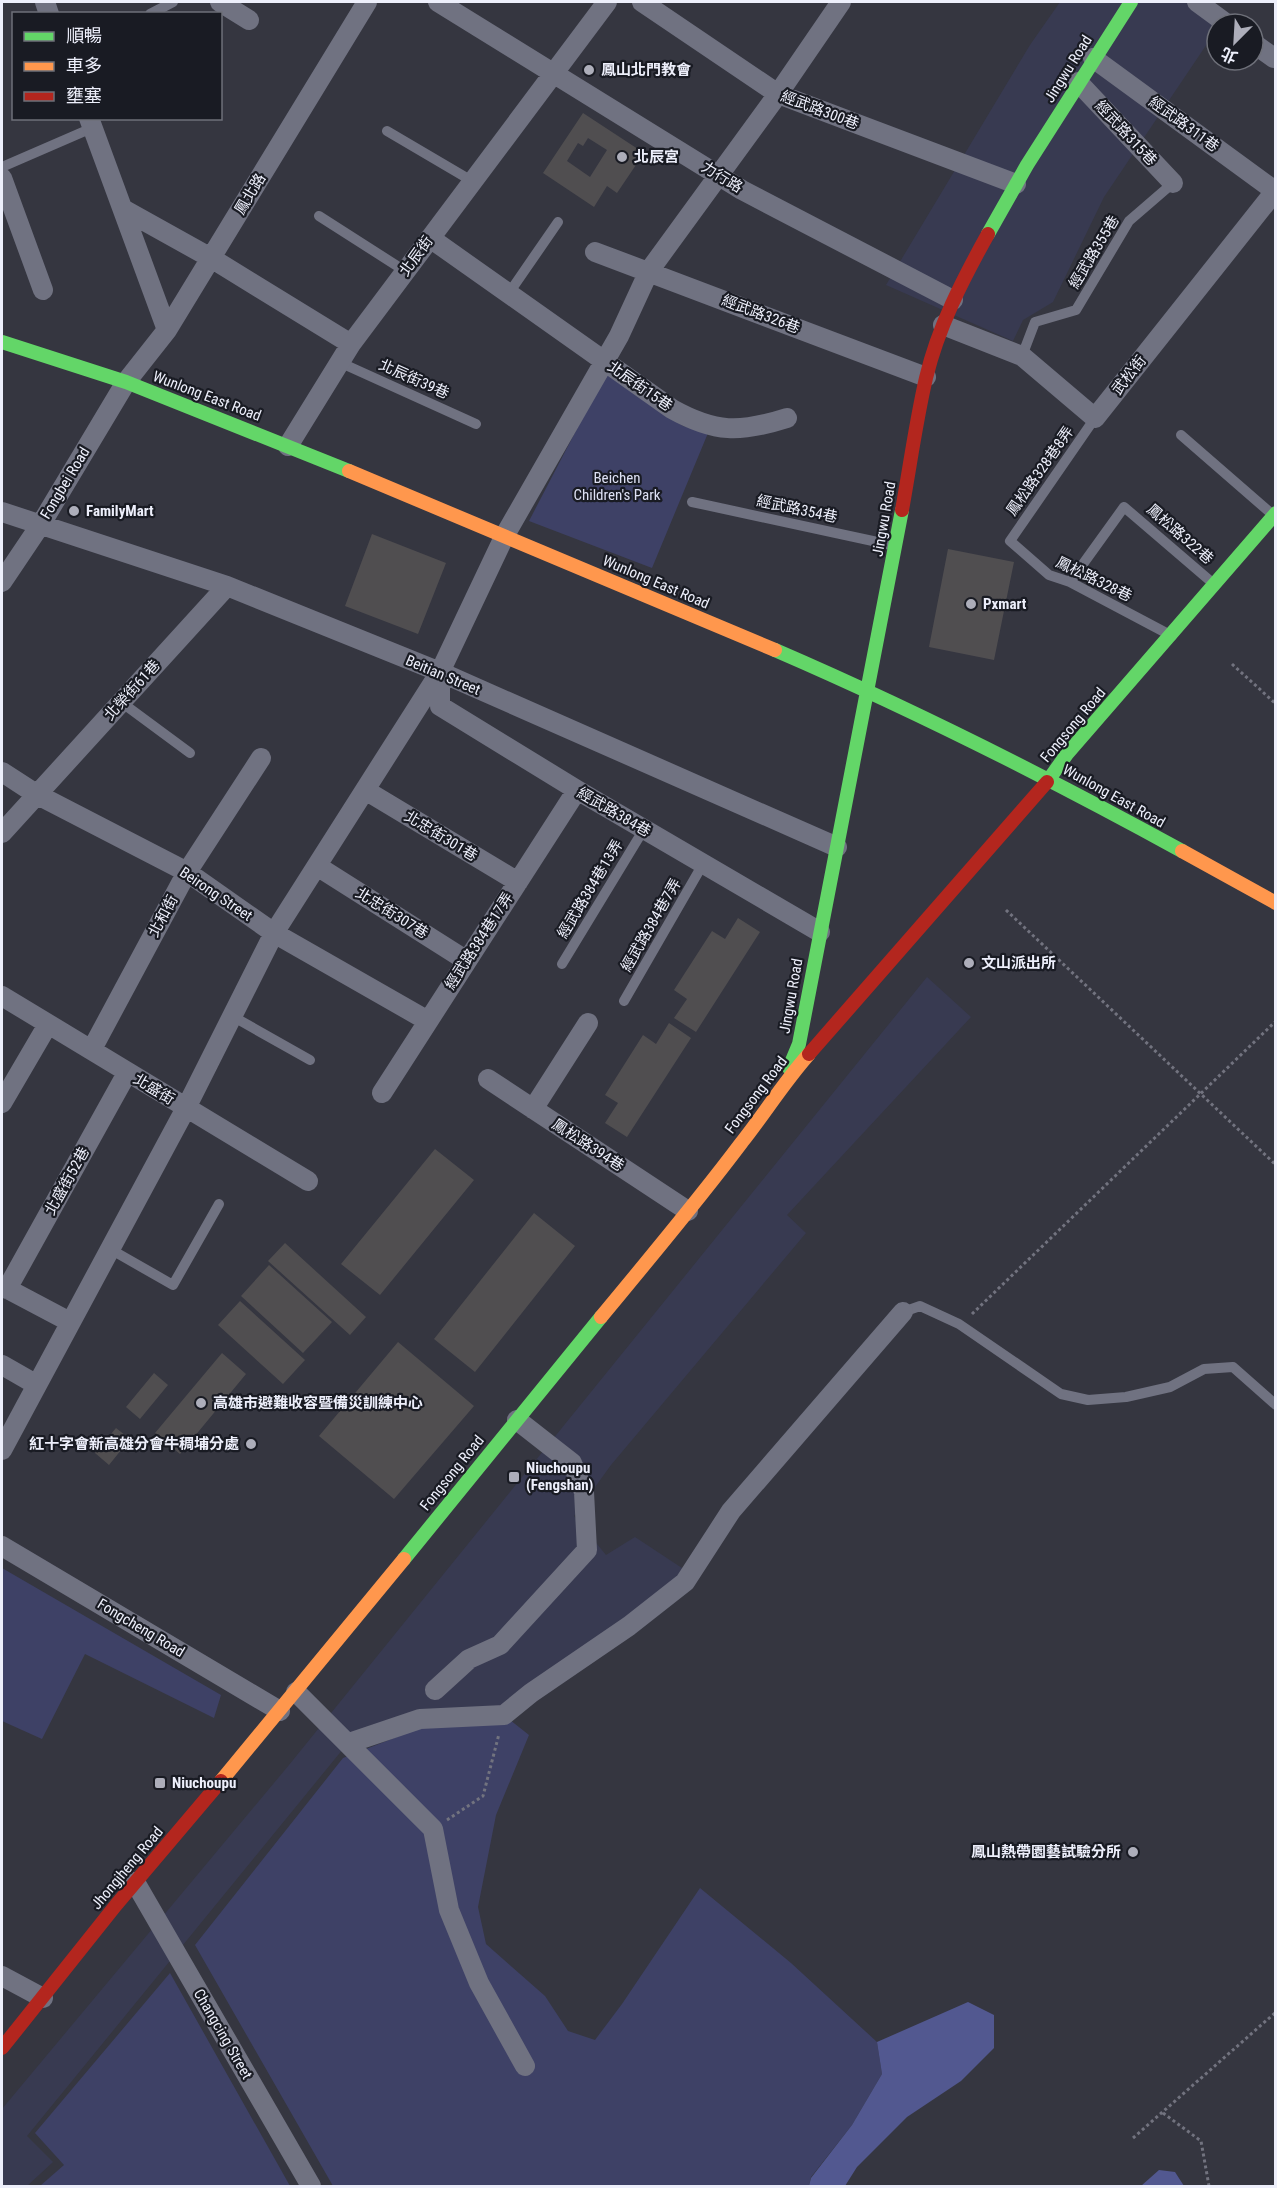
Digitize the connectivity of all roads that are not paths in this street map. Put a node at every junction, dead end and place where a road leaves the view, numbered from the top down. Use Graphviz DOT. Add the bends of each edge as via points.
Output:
graph roads {
  1 [pos="173,2"];
  2 [pos="220,2"];
  3 [pos="367,2"];
  4 [pos="438,2"];
  5 [pos="605,2"];
  6 [pos="642,2"];
  7 [pos="841,2"];
  8 [pos="1131,2"];
  9 [pos="1197,2"];
  10 [pos="154,12"];
  11 [pos="1211,12"];
  12 [pos="249,20"];
  13 [pos="1265,52"];
  14 [pos="1094,58"];
  15 [pos="1274,58"];
  16 [pos="552,72"];
  17 [pos="1078,82"];
  18 [pos="778,94"];
  19 [pos="90,123"];
  20 [pos="387,131"];
  21 [pos="2,167"];
  22 [pos="719,175"];
  23 [pos="2,178"];
  24 [pos="472,181"];
  25 [pos="1173,183"];
  26 [pos="1016,184"];
  27 [pos="1275,190"];
  28 [pos="123,209"];
  29 [pos="319,216"];
  30 [pos="558,222"];
  31 [pos="430,238"];
  32 [pos="594,252"];
  33 [pos="211,258"];
  34 [pos="405,271"];
  35 [pos="649,271"];
  36 [pos="44,290"];
  37 [pos="509,293"];
  38 [pos="953,300"];
  39 [pos="943,325"];
  40 [pos="167,330"];
  41 [pos="2,342"];
  42 [pos="351,344"];
  43 [pos="1022,356"];
  44 [pos="604,361"];
  45 [pos="339,362"];
  46 [pos="926,377"];
  47 [pos="126,382"];
  48 [pos="787,418"];
  49 [pos="1095,418"];
  50 [pos="476,423"];
  51 [pos="1181,435"];
  52 [pos="288,446"];
  53 [pos="692,502"];
  54 [pos="2,512"];
  55 [pos="1274,514"];
  56 [pos="41,524"];
  57 [pos="505,535"];
  58 [pos="1010,541"];
  59 [pos="896,546"];
  60 [pos="2,582"];
  61 [pos="1070,582"];
  62 [pos="1215,585"];
  63 [pos="227,586"];
  64 [pos="1172,636"];
  65 [pos="440,672"];
  66 [pos="866,689"];
  67 [pos="121,702"];
  68 [pos="190,753"];
  69 [pos="261,758"];
  70 [pos="2,772"];
  71 [pos="1050,779"];
  72 [pos="365,790"];
  73 [pos="577,790"];
  74 [pos="36,794"];
  75 [pos="644,829"];
  76 [pos="2,833"];
  77 [pos="837,847"];
  78 [pos="703,864"];
  79 [pos="317,866"];
  80 [pos="187,872"];
  81 [pos="518,882"];
  82 [pos="1275,903"];
  83 [pos="820,932"];
  84 [pos="274,933"];
  85 [pos="467,961"];
  86 [pos="562,964"];
  87 [pos="2,996"];
  88 [pos="624,1001"];
  89 [pos="232,1016"];
  90 [pos="428,1021"];
  91 [pos="588,1023"];
  92 [pos="47,1026"];
  93 [pos="92,1049"];
  94 [pos="310,1060"];
  95 [pos="127,1073"];
  96 [pos="488,1079"];
  97 [pos="781,1086"];
  98 [pos="382,1093"];
  99 [pos="2,1103"];
  100 [pos="186,1108"];
  101 [pos="533,1109"];
  102 [pos="308,1181"];
  103 [pos="219,1204"];
  104 [pos="688,1211"];
  105 [pos="110,1249"];
  106 [pos="4,1287"];
  107 [pos="903,1312"];
  108 [pos="70,1322"];
  109 [pos="2,1365"];
  110 [pos="37,1385"];
  111 [pos="1275,1405"];
  112 [pos="517,1420"];
  113 [pos="2,1450"];
  114 [pos="2,1546"];
  115 [pos="435,1690"];
  116 [pos="296,1692"];
  117 [pos="280,1711"];
  118 [pos="349,1743"];
  119 [pos="135,1882"];
  120 [pos="2,1976"];
  121 [pos="43,1998"];
  122 [pos="2,2048"];
  123 [pos="525,2066"];
  124 [pos="311,2187"];
  1 -- 10 [label="lane"];
  2 -- 12 [label="street"];
  3 -- 33 [label="street, 鳳北路"];
  4 -- 16 [label="street, 力行路"];
  5 -- 16 [label="street, 北辰街"];
  6 -- 18 [label="street, 經武路300巷"];
  7 -- 18 [label="street"];
  8 -- 14 [label="main road, Jingwu Road"];
  9 -- 11 [label="street"];
  13 -- 15 [label="street"];
  14 -- 17 [label="main road, Jingwu Road"];
  14 -- 27 [label="street, 經武路311巷"];
  16 -- 22 [label="street, 力行路"];
  16 -- 24 [label="street, 北辰街"];
  17 -- 25 [label="street, 經武路315巷"];
  17 -- 26 [label="main road, Jingwu Road"];
  18 -- 22 [label="street"];
  18 -- 26 [label="street, 經武路300巷"];
  19 -- 21 [label="lane"];
  19 -- 28 [label="street"];
  20 -- 24 [label="lane"];
  22 -- 35 [label="street"];
  22 -- 38 [label="street, 力行路"];
  23 -- 36 [label="street"];
  24 -- 31 [label="street, 北辰街"];
  25 -- 43 [label="lane, 經武路355巷" via="1130,221 1076,310 1035,322"];
  26 -- 38 [label="main road, Jingwu Road"];
  27 -- 49 [label="street, 武松街"];
  28 -- 33 [label="street"];
  28 -- 40 [label="street"];
  29 -- 34 [label="lane"];
  30 -- 37 [label="lane"];
  31 -- 34 [label="street, 北辰街"];
  31 -- 37 [label="street, 北辰街15巷"];
  32 -- 35 [label="street, 經武路326巷"];
  33 -- 40 [label="street, 鳳北路"];
  33 -- 42 [label="street"];
  34 -- 42 [label="street, 北辰街"];
  35 -- 44 [label="street"];
  35 -- 46 [label="street, 經武路326巷"];
  37 -- 44 [label="street, 北辰街15巷"];
  38 -- 39 [label="main road, Jingwu Road"];
  39 -- 43 [label="street"];
  39 -- 46 [label="main road, Jingwu Road"];
  40 -- 47 [label="street, 鳳北路"];
  41 -- 47 [label="main road, Wunlong East Road"];
  42 -- 45 [label="street, 北辰街"];
  43 -- 49 [label="street"];
  44 -- 48 [label="street, 北辰街15巷" via="692,420 722,428 753,429"];
  44 -- 57 [label="street"];
  45 -- 50 [label="lane, 北辰街39巷"];
  45 -- 52 [label="street, 北辰街"];
  46 -- 59 [label="main road, Jingwu Road"];
  47 -- 52 [label="main road, Wunlong East Road"];
  47 -- 56 [label="street, Fongbei Road"];
  49 -- 58 [label="lane, 鳳松路328巷8弄"];
  51 -- 55 [label="lane"];
  52 -- 57 [label="main road, Wunlong East Road"];
  53 -- 59 [label="lane, 經武路354巷"];
  54 -- 56 [label="street, Beitian Street"];
  55 -- 62 [label="main road, Fongsong Road"];
  56 -- 60 [label="street, Fongbei Road"];
  56 -- 63 [label="street, Beitian Street"];
  57 -- 65 [label="street"];
  57 -- 66 [label="main road, Wunlong East Road"];
  58 -- 61 [label="lane, 鳳松路328巷" via="1049,575"];
  59 -- 66 [label="main road, Jingwu Road"];
  61 -- 62 [label="lane, 鳳松路322巷" via="1124,507"];
  61 -- 64 [label="lane, 鳳松路328巷"];
  62 -- 64 [label="main road, Fongsong Road"];
  63 -- 65 [label="street, Beitian Street"];
  63 -- 67 [label="street, 北榮街61巷"];
  64 -- 71 [label="main road, Fongsong Road" via="1067,754"];
  65 -- 72 [label="street"];
  65 -- 73 [label="street, 經武路384巷" via="440,706"];
  65 -- 77 [label="street, Beitian Street"];
  66 -- 71 [label="main road, Wunlong East Road"];
  66 -- 77 [label="main road, Jingwu Road"];
  67 -- 68 [label="lane"];
  67 -- 74 [label="street, 北榮街61巷"];
  69 -- 80 [label="street, 北和街"];
  70 -- 74 [label="street, Beirong Street"];
  71 -- 82 [label="main road, Wunlong East Road"];
  71 -- 97 [label="main road, Fongsong Road"];
  72 -- 79 [label="street"];
  72 -- 81 [label="street, 北忠街301巷"];
  73 -- 75 [label="street, 經武路384巷"];
  73 -- 81 [label="street, 經武路384巷17弄"];
  74 -- 76 [label="street, 北榮街61巷"];
  74 -- 80 [label="street, Beirong Street"];
  75 -- 78 [label="street, 經武路384巷"];
  75 -- 86 [label="lane, 經武路384巷13弄"];
  77 -- 83 [label="main road, Jingwu Road"];
  78 -- 83 [label="street, 經武路384巷"];
  78 -- 88 [label="lane, 經武路384巷7弄"];
  79 -- 84 [label="street"];
  79 -- 85 [label="street, 北忠街307巷"];
  80 -- 84 [label="street, Beirong Street"];
  80 -- 93 [label="street, 北和街"];
  81 -- 85 [label="street, 經武路384巷17弄"];
  83 -- 97 [label="main road, Jingwu Road" via="799,1044"];
  84 -- 89 [label="street"];
  84 -- 90 [label="street, Beirong Street"];
  85 -- 90 [label="street, 經武路384巷17弄"];
  87 -- 92 [label="street, 北盛街"];
  89 -- 94 [label="lane"];
  89 -- 100 [label="street"];
  90 -- 98 [label="street, 經武路384巷17弄"];
  91 -- 101 [label="street"];
  92 -- 93 [label="street, 北盛街"];
  92 -- 99 [label="street"];
  93 -- 95 [label="street, 北盛街"];
  95 -- 100 [label="street, 北盛街"];
  95 -- 106 [label="street, 北盛街52巷"];
  96 -- 101 [label="street, 鳳松路394巷"];
  97 -- 104 [label="main road, Fongsong Road"];
  100 -- 102 [label="street, 北盛街"];
  100 -- 105 [label="street"];
  101 -- 104 [label="street, 鳳松路394巷"];
  103 -- 105 [label="lane" via="174,1285"];
  104 -- 112 [label="main road, Fongsong Road"];
  105 -- 108 [label="street"];
  106 -- 108 [label="street"];
  107 -- 111 [label="lane" via="920,1306 959,1324 1061,1394 1088,1400 1126,1397 1170,1387 1204,1369 1233,1367"];
  107 -- 118 [label="street" via="731,1511 685,1582 629,1626 504,1715 420,1719"];
  108 -- 110 [label="street"];
  109 -- 110 [label="street"];
  110 -- 113 [label="street"];
  112 -- 115 [label="street" via="572,1463 584,1492 587,1550 500,1645 469,1659"];
  112 -- 116 [label="main road, Fongsong Road"];
  114 -- 117 [label="street, Fongcheng Road"];
  116 -- 117 [label="main road, Fongsong Road"];
  116 -- 118 [label="street"];
  117 -- 119 [label="main road, Jhongjheng Road"];
  118 -- 123 [label="street" via="433,1829 449,1910 478,1983"];
  119 -- 121 [label="main road, Jhongjheng Road"];
  119 -- 124 [label="street, Changcing Street"];
  120 -- 121 [label="street"];
  121 -- 122 [label="main road, Jhongjheng Road"];
}
